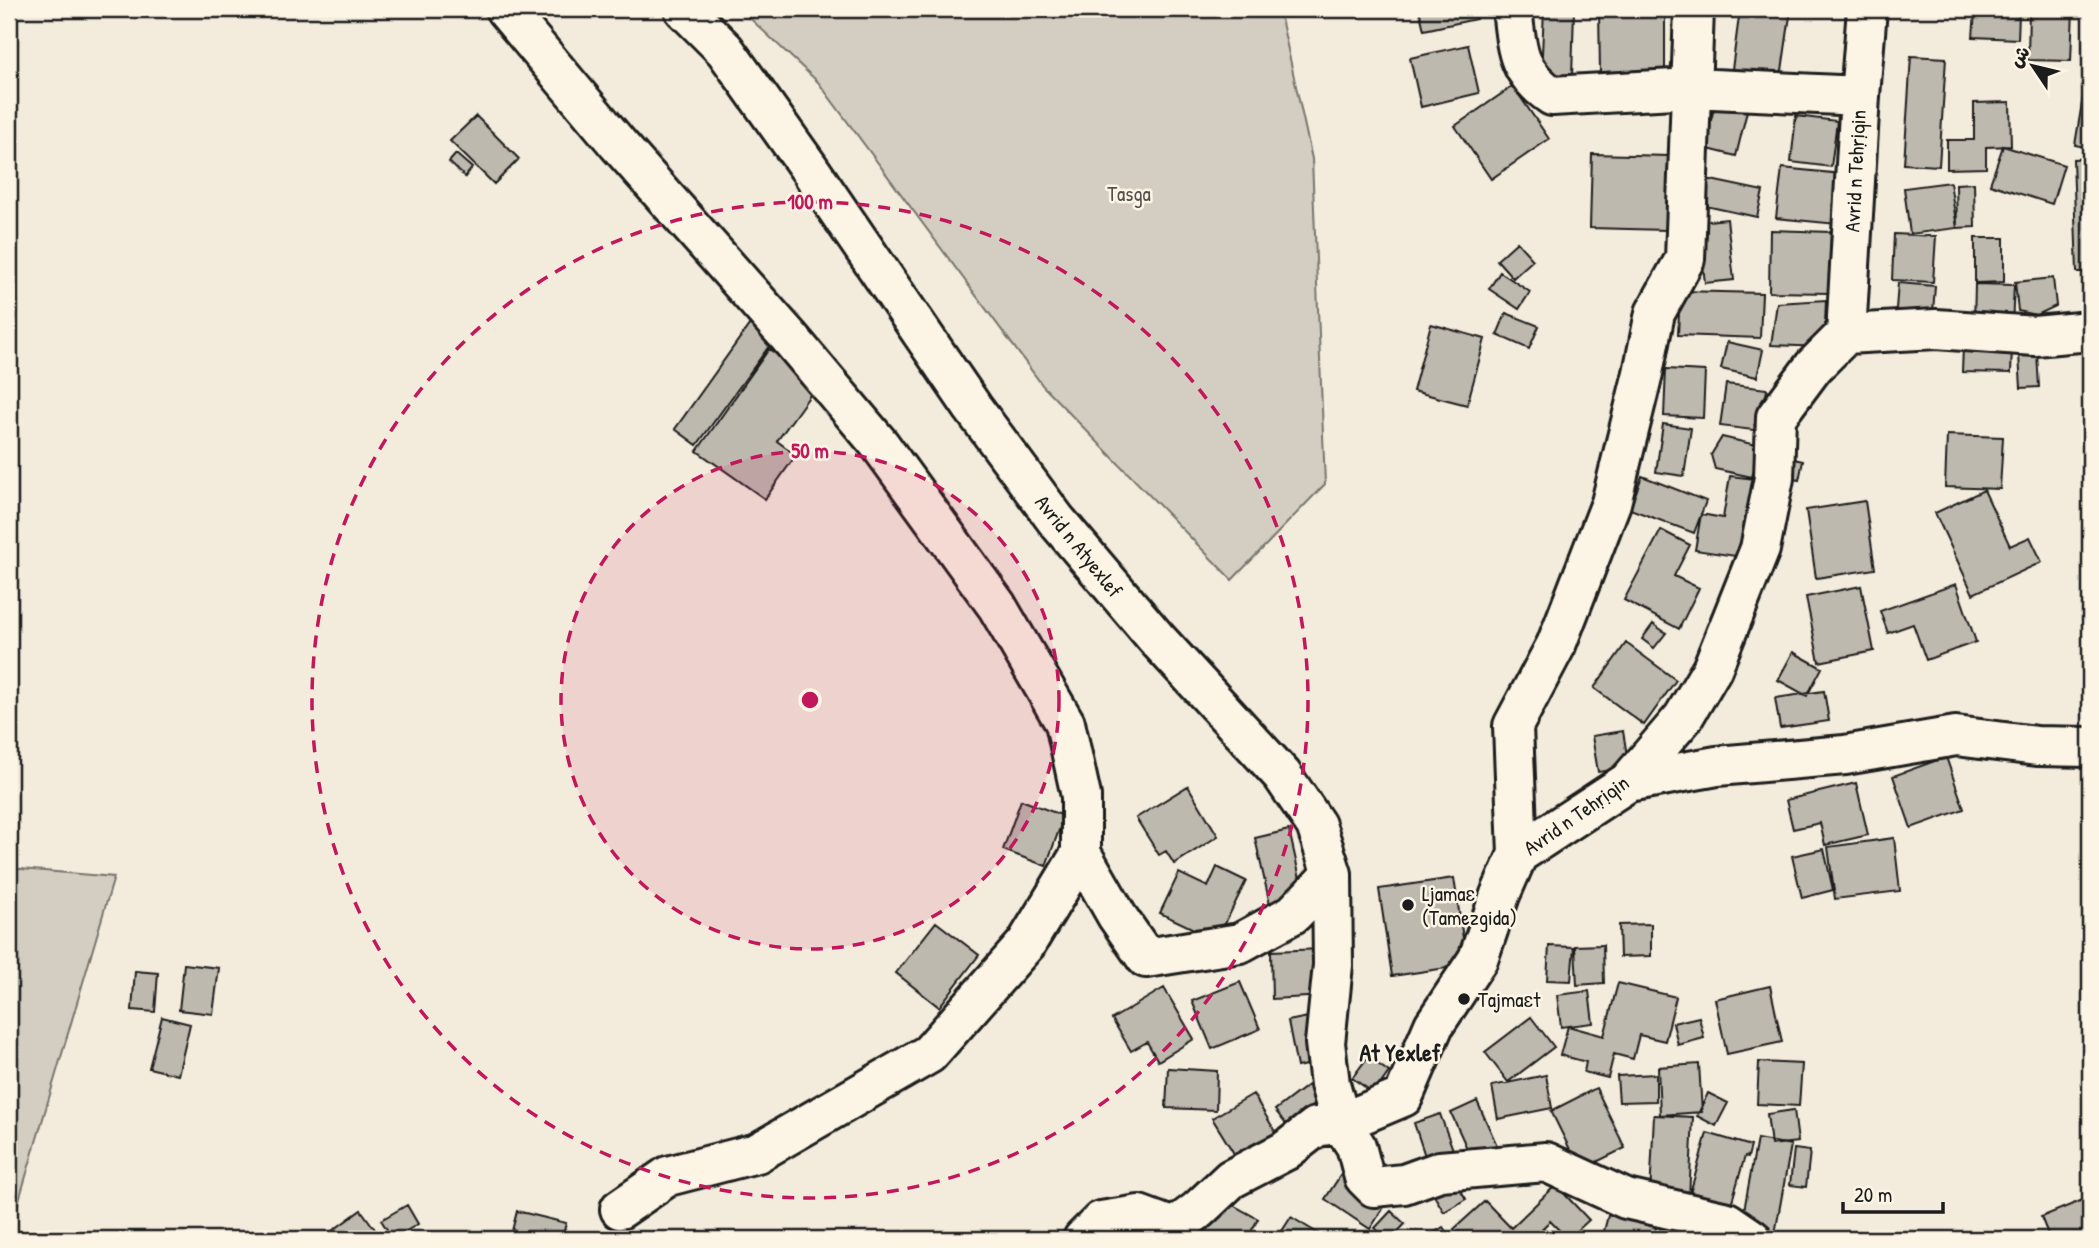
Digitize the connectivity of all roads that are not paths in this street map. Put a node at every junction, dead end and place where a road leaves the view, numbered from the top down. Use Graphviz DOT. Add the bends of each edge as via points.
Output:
graph roads {
  1 [pos="505,9"];
  2 [pos="684,9"];
  3 [pos="1512,9"];
  4 [pos="1694,9"];
  5 [pos="1867,9"];
  6 [pos="1691,88"];
  7 [pos="1860,96"];
  8 [pos="2090,331"];
  9 [pos="1846,334"];
  10 [pos="2090,747"];
  11 [pos="1628,782"];
  12 [pos="1081,853"];
  13 [pos="1518,854"];
  14 [pos="1332,874"];
  15 [pos="1341,1123"];
  16 [pos="620,1209"];
  17 [pos="1083,1239"];
  18 [pos="1752,1239"];
  1 -- 12 [label="street" via="880,444 997,606 1065,723 1081,796"];
  2 -- 14 [label="street, Avrid n Atyexlef" via="725,50 1056,520 1282,775 1316,825"];
  3 -- 6 [label="street" via="1521,64 1535,84 1552,96"];
  4 -- 6 [label="street"];
  5 -- 7 [label="street, Avrid n Teḥṛiqin"];
  6 -- 7 [label="street"];
  6 -- 13 [label="street" via="1685,259 1655,313 1611,503 1556,645 1513,726"];
  7 -- 9 [label="street, Avrid n Teḥṛiqin"];
  8 -- 9 [label="street" via="2035,336 1936,329"];
  9 -- 11 [label="street, Avrid n Teḥṛiqin" via="1814,366 1776,417 1774,478 1760,549 1737,608 1712,669 1683,718"];
  10 -- 11 [label="street" via="1955,736"];
  11 -- 13 [label="street, Avrid n Teḥṛiqin"];
  12 -- 14 [label="street" via="1146,958 1240,943 1293,914"];
  12 -- 16 [label="street" via="1026,944 929,1054 757,1153 668,1176"];
  13 -- 15 [label="street, Avrid n Teḥṛiqin" via="1478,959 1434,1025 1403,1097"];
  14 -- 15 [label="street, Avrid n Atyexlef" via="1333,965 1325,1043"];
  15 -- 17 [label="street, Avrid n Teḥṛiqin" via="1316,1127 1285,1151 1231,1179 1174,1228 1139,1215 1101,1221"];
  15 -- 18 [label="street, Avrid n Atyexlef" via="1356,1146 1364,1177 1374,1187 1404,1185 1440,1171 1545,1162 1626,1199 1727,1223"];
}
